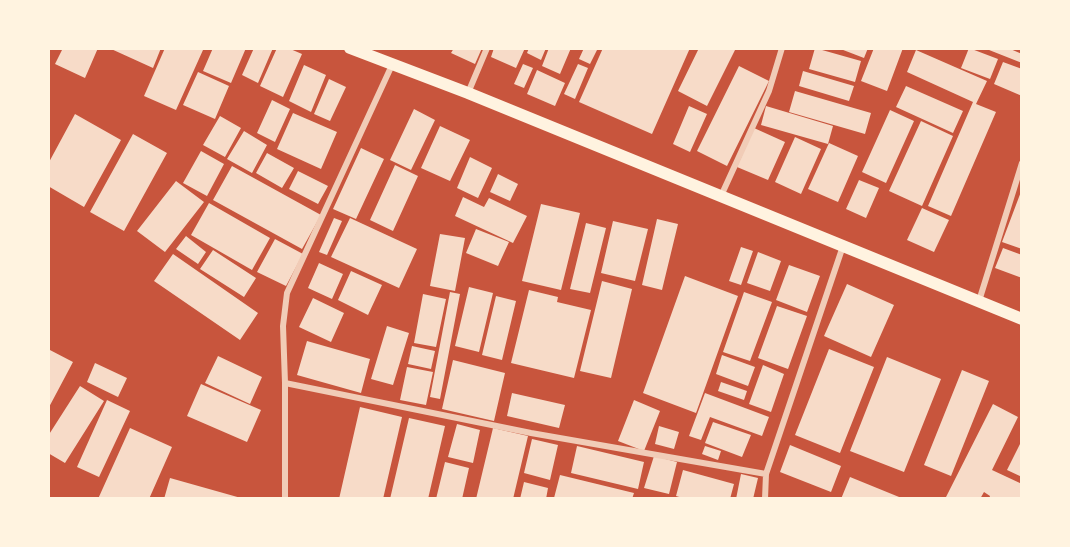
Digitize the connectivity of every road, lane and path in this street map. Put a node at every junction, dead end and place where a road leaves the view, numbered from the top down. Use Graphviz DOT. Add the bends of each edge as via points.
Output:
graph roads {
  1 [pos="350,48"];
  2 [pos="487,48"];
  3 [pos="782,48"];
  4 [pos="392,65"];
  5 [pos="468,93"];
  6 [pos="1022,164"];
  7 [pos="721,196"];
  8 [pos="843,245"];
  9 [pos="979,301"];
  10 [pos="1022,319"];
  11 [pos="285,383"];
  12 [pos="766,474"];
  13 [pos="285,499"];
  14 [pos="765,499"];
  1 -- 4 [label="main road"];
  2 -- 5 [label="street"];
  3 -- 7 [label="street" via="769,91"];
  4 -- 5 [label="main road"];
  4 -- 11 [label="street" via="288,292"];
  5 -- 7 [label="main road"];
  6 -- 9 [label="street"];
  7 -- 8 [label="main road"];
  8 -- 9 [label="main road"];
  8 -- 12 [label="street"];
  9 -- 10 [label="main road"];
  11 -- 12 [label="street" via="531,433"];
  11 -- 13 [label="street"];
  12 -- 14 [label="street"];
}
